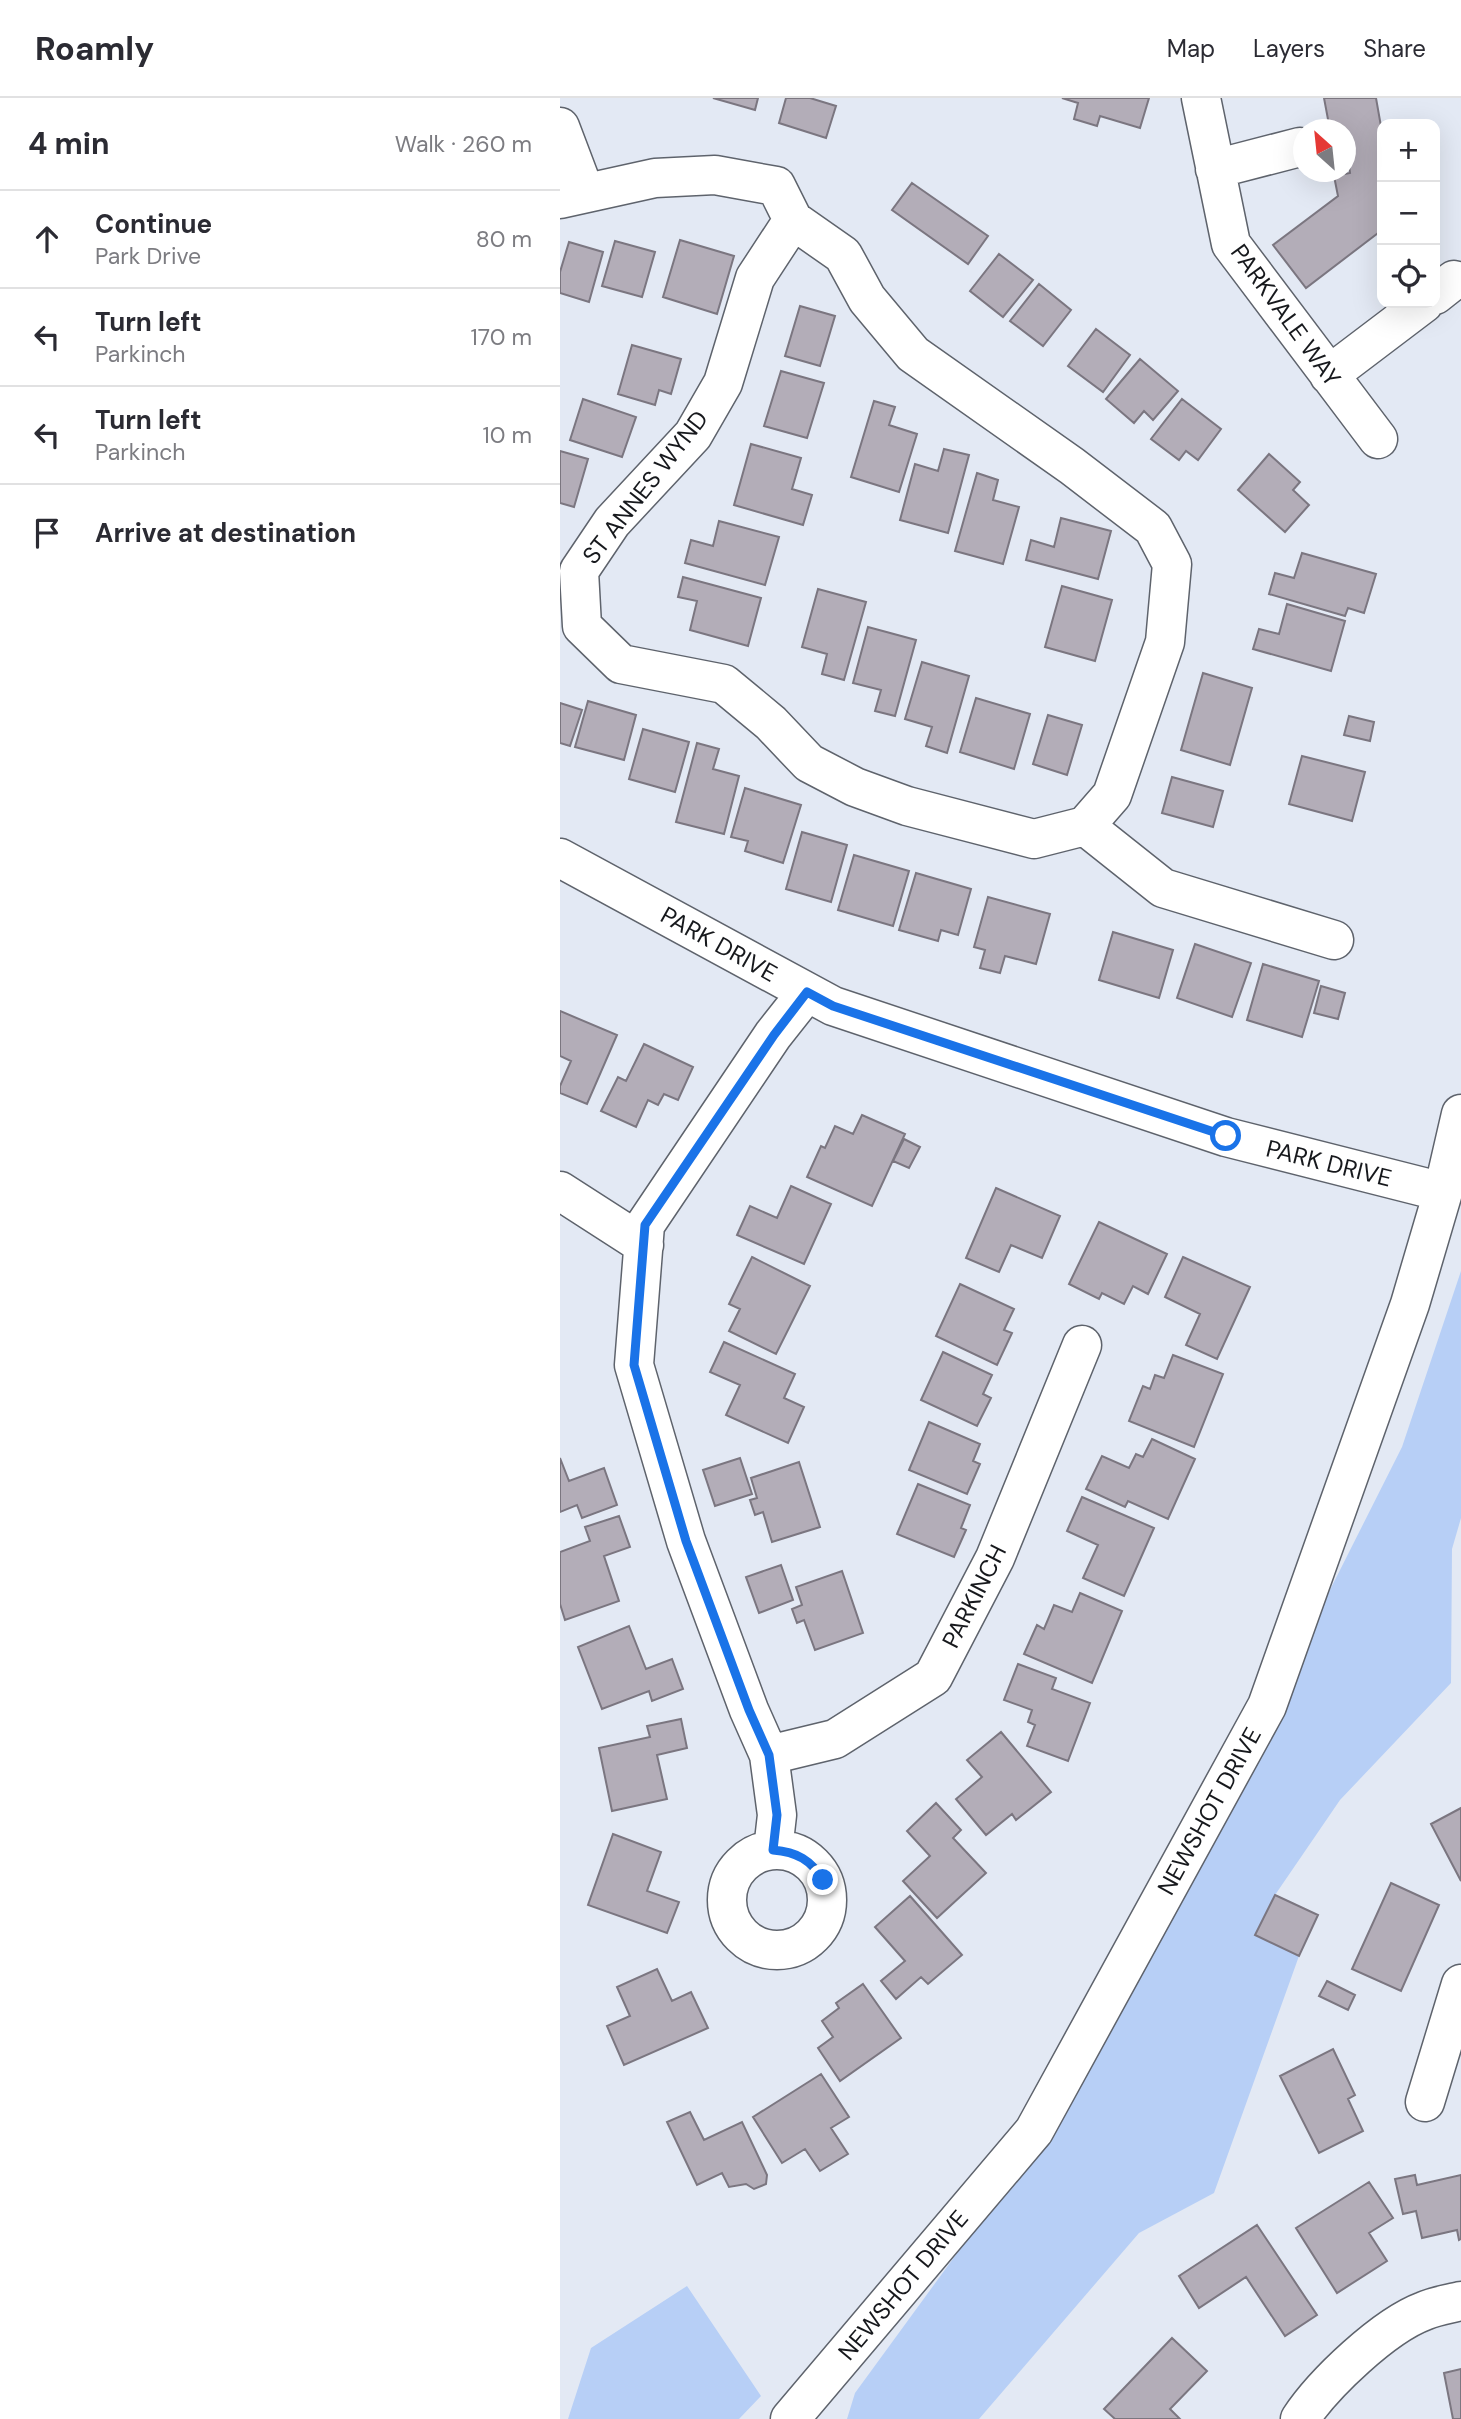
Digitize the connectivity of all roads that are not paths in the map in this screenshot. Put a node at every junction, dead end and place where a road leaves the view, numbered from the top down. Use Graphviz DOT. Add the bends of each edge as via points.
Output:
graph roads {
  1 [pos="1201,98"];
  2 [pos="560,128"];
  3 [pos="1293,149"];
  4 [pos="1215,169"];
  5 [pos="573,196"];
  6 [pos="793,220"];
  7 [pos="1417,308"];
  8 [pos="1329,375"];
  9 [pos="1378,439"];
  10 [pos="1085,826"];
  11 [pos="560,858"];
  12 [pos="1334,940"];
  13 [pos="807,992"];
  14 [pos="1461,1114"];
  15 [pos="560,1191"];
  16 [pos="1443,1192"];
  17 [pos="644,1245"];
  18 [pos="1082,1345"];
  19 [pos="769,1755"];
  20 [pos="773,1850"];
  21 [pos="1461,1984"];
  22 [pos="1425,2102"];
  23 [pos="1461,2301"];
  24 [pos="790,2419"];
  25 [pos="1300,2419"];
  1 -- 4 [label="street, PARKVALE WAY"];
  2 -- 5 [label="street"];
  3 -- 4 [label="street"];
  4 -- 8 [label="street, PARKVALE WAY" via="1231,244"];
  5 -- 6 [label="street" via="655,178 715,175 776,186"];
  6 -- 10 [label="street" via="843,255 867,299 913,354 1153,528 1172,564 1165,642 1112,795"];
  6 -- 10 [label="street, ST ANNES WYND" via="755,278 723,383 693,435 612,522 579,571 582,626 621,664 724,684 809,763 855,787 907,806 1034,839"];
  7 -- 8 [label="street"];
  8 -- 9 [label="street, PARKVALE WAY"];
  10 -- 12 [label="street" via="1163,888"];
  11 -- 13 [label="street, PARK DRIVE"];
  13 -- 16 [label="street, PARK DRIVE" via="833,1006 1226,1136"];
  13 -- 17 [label="street" via="645,1225"];
  14 -- 16 [label="street, NEWSHOT DRIVE"];
  15 -- 17 [label="street"];
  16 -- 24 [label="street, NEWSHOT DRIVE" via="1410,1304 1267,1706 1034,2131"];
  17 -- 19 [label="street" via="634,1365 686,1541"];
  18 -- 19 [label="street, PARKINCH" via="995,1558 933,1677 835,1740"];
  19 -- 20 [label="street" via="777,1815"];
  21 -- 22 [label="street"];
  23 -- 25 [label="street" via="1422,2311 1380,2337 1346,2366"];
}
